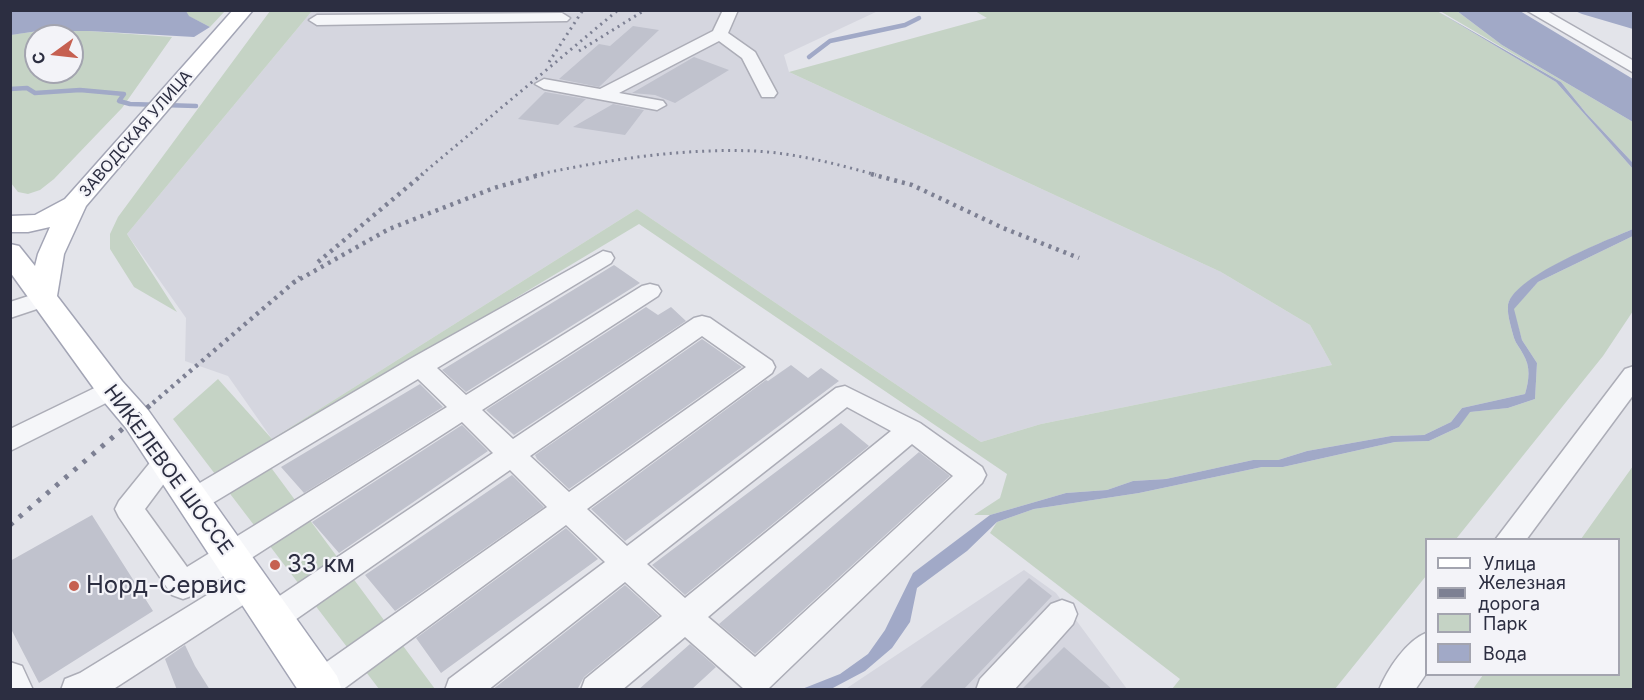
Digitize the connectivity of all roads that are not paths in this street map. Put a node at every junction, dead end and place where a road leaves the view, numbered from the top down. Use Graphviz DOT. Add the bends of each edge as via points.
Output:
graph roads {
  1 [pos="244,10"];
  2 [pos="415,10"];
  3 [pos="731,10"];
  4 [pos="1533,10"];
  5 [pos="562,18"];
  6 [pos="400,19"];
  7 [pos="317,20"];
  8 [pos="720,34"];
  9 [pos="1634,68"];
  10 [pos="544,84"];
  11 [pos="768,93"];
  12 [pos="602,95"];
  13 [pos="657,105"];
  14 [pos="74,204"];
  15 [pos="10,224"];
  16 [pos="12,257"];
  17 [pos="603,258"];
  18 [pos="650,291"];
  19 [pos="43,298"];
  20 [pos="10,310"];
  21 [pos="419,365"];
  22 [pos="1634,375"];
  23 [pos="111,389"];
  24 [pos="465,409"];
  25 [pos="911,430"];
  26 [pos="10,441"];
  27 [pos="513,454"];
  28 [pos="167,462"];
  29 [pos="191,502"];
  30 [pos="569,508"];
  31 [pos="1511,538"];
  32 [pos="231,556"];
  33 [pos="626,563"];
  34 [pos="249,585"];
  35 [pos="1062,614"];
  36 [pos="683,618"];
  37 [pos="272,619"];
  38 [pos="1425,649"];
  39 [pos="10,677"];
  40 [pos="85,688"];
  41 [pos="321,688"];
  42 [pos="17,690"];
  43 [pos="461,690"];
  44 [pos="597,690"];
  45 [pos="992,690"];
  46 [pos="1395,690"];
  1 -- 14 [label="main road, ЗАВОДСКАЯ УЛИЦА"];
  2 -- 6 [label="lane"];
  3 -- 8 [label="lane"];
  4 -- 9 [label="lane"];
  5 -- 6 [label="lane"];
  6 -- 7 [label="lane"];
  8 -- 11 [label="lane" via="749,55"];
  8 -- 12 [label="lane"];
  10 -- 12 [label="lane"];
  12 -- 13 [label="lane"];
  14 -- 15 [label="main road, ЗАВОДСКАЯ УЛИЦА" via="58,217 42,223"];
  14 -- 19 [label="main road" via="51,254"];
  16 -- 19 [label="main road, НИКЕЛЕВОЕ ШОССЕ"];
  17 -- 21 [label="lane"];
  18 -- 24 [label="lane"];
  19 -- 20 [label="lane"];
  19 -- 23 [label="main road, НИКЕЛЕВОЕ ШОССЕ"];
  21 -- 24 [label="lane"];
  21 -- 29 [label="lane"];
  22 -- 31 [label="lane"];
  23 -- 26 [label="lane"];
  23 -- 28 [label="main road, НИКЕЛЕВОЕ ШОССЕ"];
  24 -- 27 [label="lane"];
  24 -- 32 [label="lane"];
  25 -- 33 [label="lane" via="845,395"];
  25 -- 36 [label="lane"];
  25 -- 36 [label="lane" via="972,475 756,678"];
  27 -- 30 [label="lane"];
  27 -- 30 [label="lane" via="702,324 763,367"];
  27 -- 37 [label="lane"];
  28 -- 29 [label="main road, НИКЕЛЕВОЕ ШОССЕ"];
  28 -- 32 [label="lane" via="129,508 183,586"];
  29 -- 32 [label="main road, НИКЕЛЕВОЕ ШОССЕ"];
  30 -- 33 [label="lane"];
  30 -- 41 [label="lane"];
  32 -- 34 [label="main road, НИКЕЛЕВОЕ ШОССЕ"];
  33 -- 36 [label="lane"];
  33 -- 43 [label="lane"];
  34 -- 37 [label="main road, НИКЕЛЕВОЕ ШОССЕ"];
  34 -- 40 [label="lane"];
  35 -- 45 [label="lane"];
  36 -- 44 [label="lane"];
  37 -- 41 [label="main road, НИКЕЛЕВОЕ ШОССЕ"];
  38 -- 46 [label="lane"];
  39 -- 42 [label="lane"];
}
